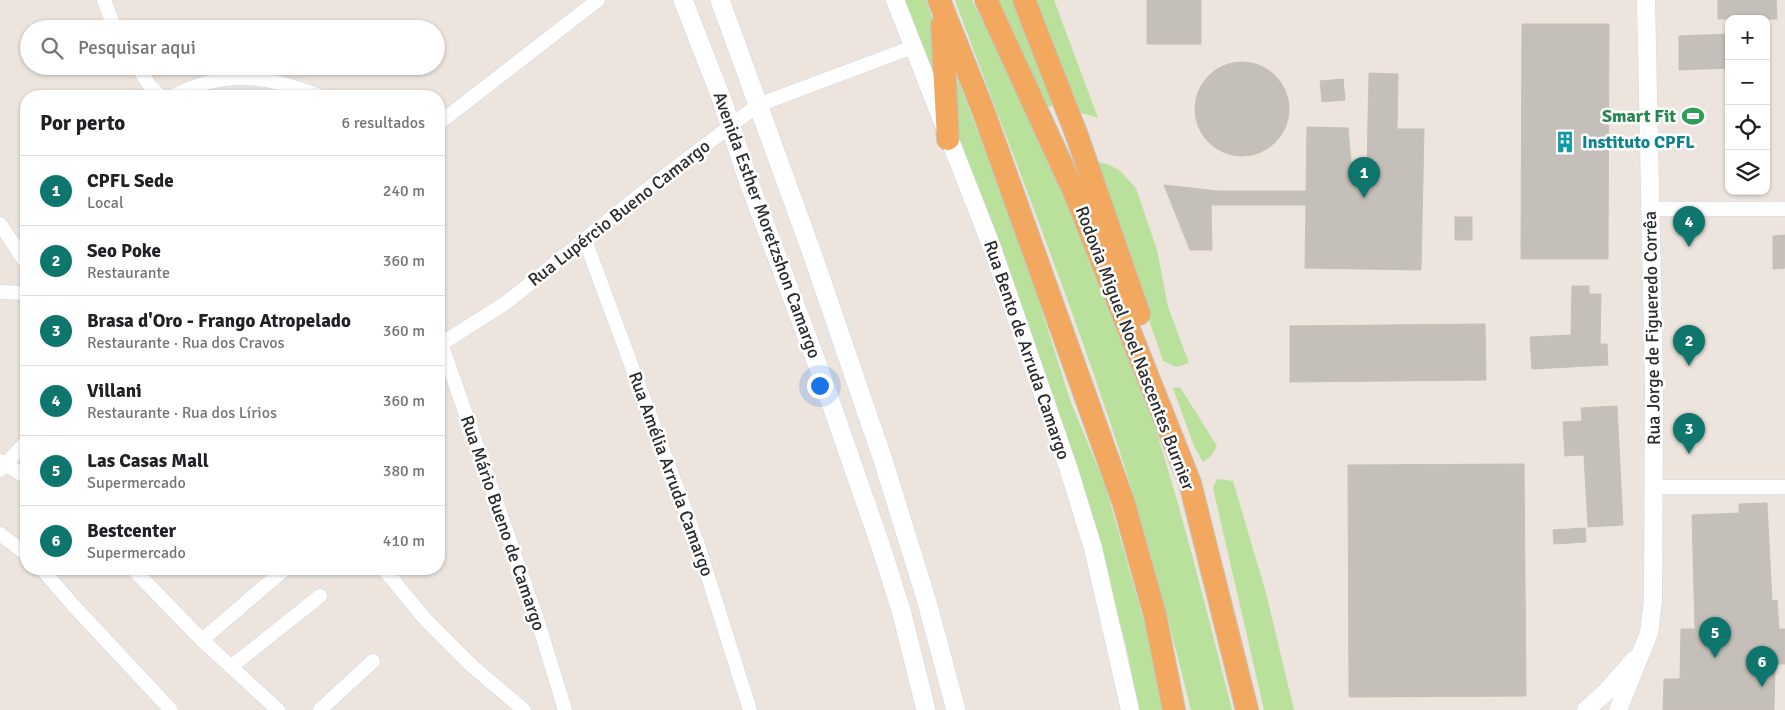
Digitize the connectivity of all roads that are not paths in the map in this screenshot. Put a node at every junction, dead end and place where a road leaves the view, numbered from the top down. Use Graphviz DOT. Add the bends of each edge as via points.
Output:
graph roads {
  1 [pos="104,0"];
  2 [pos="598,0"];
  3 [pos="683,0"];
  4 [pos="720,0"];
  5 [pos="896,0"];
  6 [pos="986,0"];
  7 [pos="1024,0"];
  8 [pos="1646,0"];
  9 [pos="940,2"];
  10 [pos="112,20"];
  11 [pos="913,47"];
  12 [pos="143,75"];
  13 [pos="154,90"];
  14 [pos="188,90"];
  15 [pos="303,90"];
  16 [pos="758,105"];
  17 [pos="445,118"];
  18 [pos="730,127"];
  19 [pos="948,139"];
  20 [pos="1650,208"];
  21 [pos="1785,209"];
  22 [pos="0,224"];
  23 [pos="585,240"];
  24 [pos="20,254"];
  25 [pos="0,292"];
  26 [pos="20,293"];
  27 [pos="445,338"];
  28 [pos="445,355"];
  29 [pos="1153,386"];
  30 [pos="20,448"];
  31 [pos="2,465"];
  32 [pos="20,474"];
  33 [pos="1653,487"];
  34 [pos="1785,488"];
  35 [pos="0,534"];
  36 [pos="20,549"];
  37 [pos="47,575"];
  38 [pos="139,575"];
  39 [pos="278,575"];
  40 [pos="389,575"];
  41 [pos="320,596"];
  42 [pos="202,640"];
  43 [pos="1640,653"];
  44 [pos="373,661"];
  45 [pos="231,667"];
  46 [pos="1247,708"];
  47 [pos="171,710"];
  48 [pos="278,710"];
  49 [pos="320,710"];
  50 [pos="524,710"];
  51 [pos="565,710"];
  52 [pos="750,710"];
  53 [pos="926,710"];
  54 [pos="956,710"];
  55 [pos="1130,710"];
  56 [pos="1174,710"];
  57 [pos="1586,710"];
  58 [pos="1618,710"];
  1 -- 10 [label="street"];
  2 -- 17 [label="street"];
  3 -- 18 [label="main road, Avenida Esther Moretzshon Camargo"];
  4 -- 16 [label="main road, Avenida Esther Moretzshon Camargo"];
  5 -- 11 [label="street, Rua Bento de Arruda Camargo"];
  6 -- 29 [label="highway, Rodovia Miguel Noel Nascentes Burnier" via="1076,196"];
  7 -- 29 [label="highway" via="1162,371"];
  8 -- 20 [label="street, Rua Jorge de Figueredo Corrêa"];
  9 -- 19 [label="highway"];
  9 -- 56 [label="highway" via="983,110 1124,504 1155,615"];
  11 -- 16 [label="street, Rua Lupércio Bueno Camargo"];
  11 -- 19 [label="street, Rua Bento de Arruda Camargo"];
  12 -- 13 [label="street"];
  14 -- 15 [label="street" via="211,81 246,76"];
  16 -- 18 [label="street, Rua Lupércio Bueno Camargo"];
  16 -- 54 [label="main road, Avenida Esther Moretzshon Camargo" via="883,460"];
  18 -- 23 [label="street, Rua Lupércio Bueno Camargo"];
  18 -- 53 [label="main road, Avenida Esther Moretzshon Camargo" via="881,547 901,610"];
  19 -- 55 [label="street, Rua Bento de Arruda Camargo" via="991,245 1071,476 1093,548"];
  20 -- 21 [label="street"];
  20 -- 33 [label="street, Rua Jorge de Figueredo Corrêa"];
  22 -- 24 [label="street"];
  23 -- 27 [label="street, Rua Lupércio Bueno Camargo" via="507,302"];
  23 -- 52 [label="street, Rua Amélia Arruda Camargo" via="698,544"];
  25 -- 26 [label="street"];
  28 -- 51 [label="street, Rua Mário Bueno de Camargo" via="539,625"];
  29 -- 46 [label="highway, Rodovia Miguel Noel Nascentes Burnier" via="1190,483"];
  30 -- 31 [label="street"];
  31 -- 32 [label="street"];
  33 -- 34 [label="street"];
  33 -- 43 [label="street, Rua Jorge de Figueredo Corrêa" via="1654,601 1649,633"];
  35 -- 36 [label="street"];
  37 -- 47 [label="street"];
  38 -- 42 [label="street"];
  39 -- 42 [label="street"];
  40 -- 50 [label="street" via="424,618 472,666"];
  41 -- 45 [label="street"];
  42 -- 45 [label="street"];
  43 -- 57 [label="street, Rua Jorge de Figueredo Corrêa" via="1608,691"];
  43 -- 58 [label="street, Rua Jorge de Figueredo Corrêa"];
  44 -- 49 [label="street"];
  45 -- 48 [label="street"];
}
